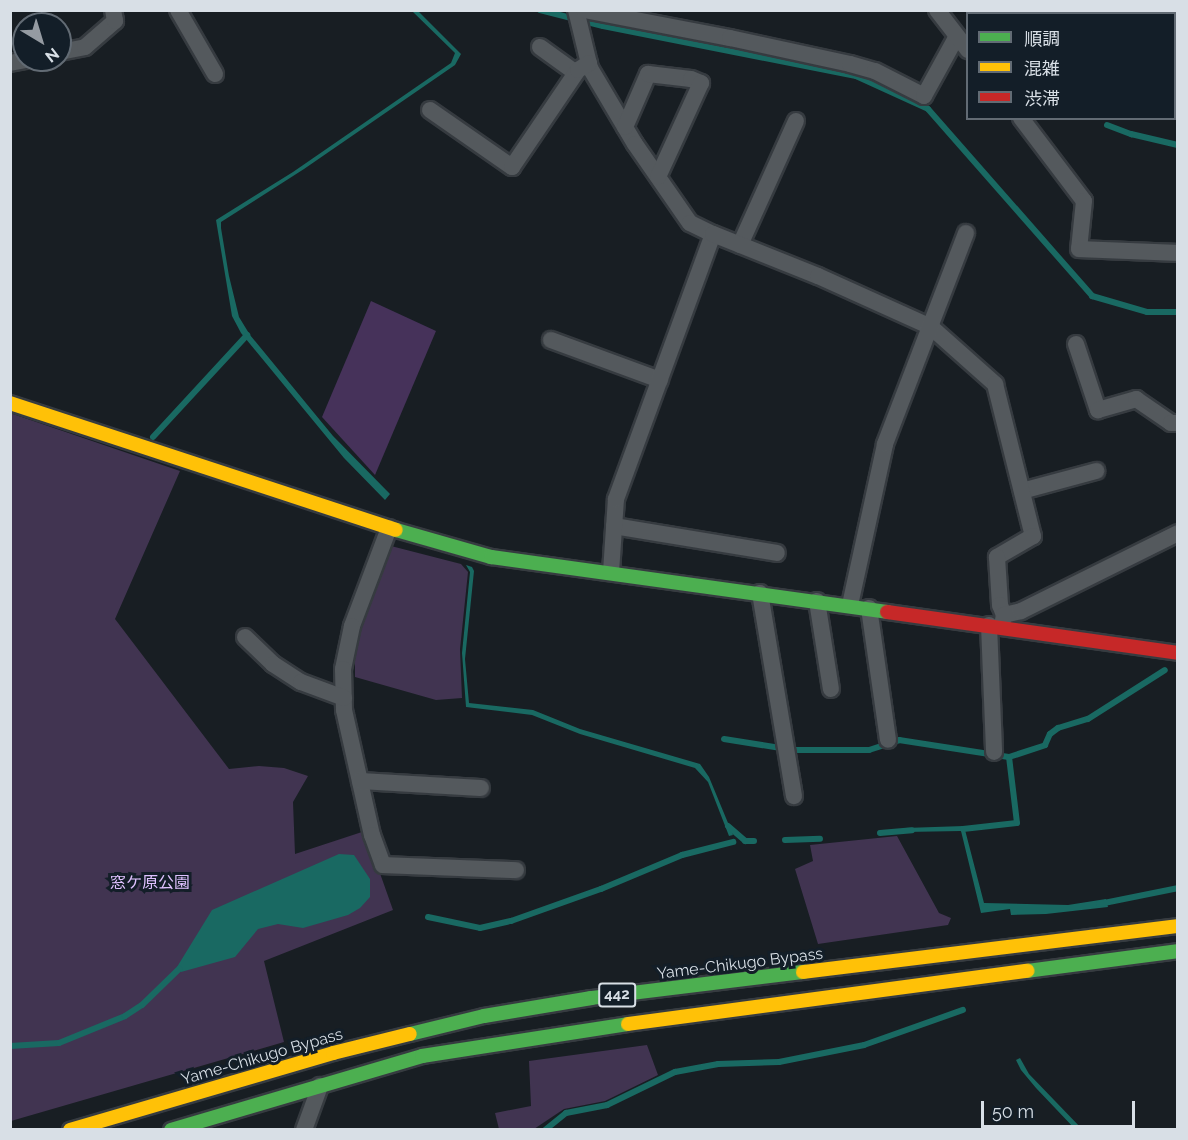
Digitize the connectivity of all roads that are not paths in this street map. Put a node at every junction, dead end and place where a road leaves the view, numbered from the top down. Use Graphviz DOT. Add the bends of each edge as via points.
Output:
graph roads {
  1 [pos="113,10"];
  2 [pos="178,10"];
  3 [pos="576,10"];
  4 [pos="584,10"];
  5 [pos="937,10"];
  6 [pos="957,36"];
  7 [pos="540,47"];
  8 [pos="966,47"];
  9 [pos="72,50"];
  10 [pos="583,68"];
  11 [pos="215,74"];
  12 [pos="430,110"];
  13 [pos="1023,120"];
  14 [pos="796,121"];
  15 [pos="625,127"];
  16 [pos="658,177"];
  17 [pos="966,233"];
  18 [pos="713,234"];
  19 [pos="740,245"];
  20 [pos="1178,254"];
  21 [pos="931,327"];
  22 [pos="551,340"];
  23 [pos="1076,344"];
  24 [pos="660,380"];
  25 [pos="10,403"];
  26 [pos="1178,423"];
  27 [pos="1096,471"];
  28 [pos="1022,491"];
  29 [pos="614,526"];
  30 [pos="389,528"];
  31 [pos="1178,533"];
  32 [pos="777,553"];
  33 [pos="611,572"];
  34 [pos="760,593"];
  35 [pos="817,601"];
  36 [pos="850,605"];
  37 [pos="869,608"];
  38 [pos="998,622"];
  39 [pos="245,637"];
  40 [pos="1178,653"];
  41 [pos="831,689"];
  42 [pos="344,698"];
  43 [pos="888,740"];
  44 [pos="994,752"];
  45 [pos="360,781"];
  46 [pos="481,788"];
  47 [pos="794,796"];
  48 [pos="516,870"];
  49 [pos="1178,926"];
  50 [pos="1178,951"];
  51 [pos="320,1086"];
  52 [pos="199,1092"];
  53 [pos="222,1123"];
  54 [pos="70,1130"];
  55 [pos="171,1130"];
  56 [pos="304,1130"];
  1 -- 9 [label="street" via="115,21 85,47"];
  2 -- 11 [label="street"];
  3 -- 10 [label="street"];
  4 -- 6 [label="street" via="850,64 875,71 924,96"];
  5 -- 6 [label="street"];
  6 -- 8 [label="street"];
  7 -- 10 [label="street"];
  10 -- 12 [label="street" via="512,167"];
  10 -- 15 [label="street"];
  13 -- 20 [label="street" via="1084,201 1079,249"];
  14 -- 19 [label="street"];
  15 -- 16 [label="street"];
  15 -- 16 [label="street" via="648,74 701,83"];
  16 -- 18 [label="street" via="690,223"];
  17 -- 21 [label="street"];
  18 -- 19 [label="street"];
  18 -- 24 [label="street"];
  19 -- 21 [label="street"];
  21 -- 28 [label="street" via="995,384"];
  21 -- 36 [label="street" via="885,444"];
  22 -- 24 [label="street"];
  23 -- 26 [label="street" via="1098,410 1136,399 1171,423"];
  24 -- 29 [label="street" via="616,499"];
  25 -- 30 [label="main road"];
  27 -- 28 [label="street"];
  28 -- 38 [label="street" via="1033,536 997,557"];
  29 -- 32 [label="street"];
  29 -- 33 [label="street"];
  30 -- 33 [label="main road" via="491,557"];
  30 -- 42 [label="street" via="352,626 343,669"];
  31 -- 38 [label="street"];
  33 -- 34 [label="main road"];
  34 -- 35 [label="main road"];
  34 -- 47 [label="street"];
  35 -- 36 [label="main road"];
  35 -- 41 [label="street"];
  36 -- 37 [label="main road"];
  37 -- 38 [label="main road"];
  37 -- 43 [label="street"];
  38 -- 40 [label="main road"];
  38 -- 44 [label="street"];
  39 -- 42 [label="street" via="273,664 301,682"];
  42 -- 45 [label="street"];
  45 -- 46 [label="street"];
  45 -- 48 [label="street" via="383,866"];
  49 -- 52 [label="main road, Yame-Chikugo Bypass / 442" via="591,998 484,1016 333,1053"];
  50 -- 51 [label="main road, 442" via="627,1023 422,1056"];
  51 -- 53 [label="main road, 442"];
  51 -- 56 [label="street"];
  52 -- 53 [label="street"];
  52 -- 54 [label="main road, Yame-Chikugo Bypass / 442"];
  53 -- 55 [label="main road, 442"];
}
